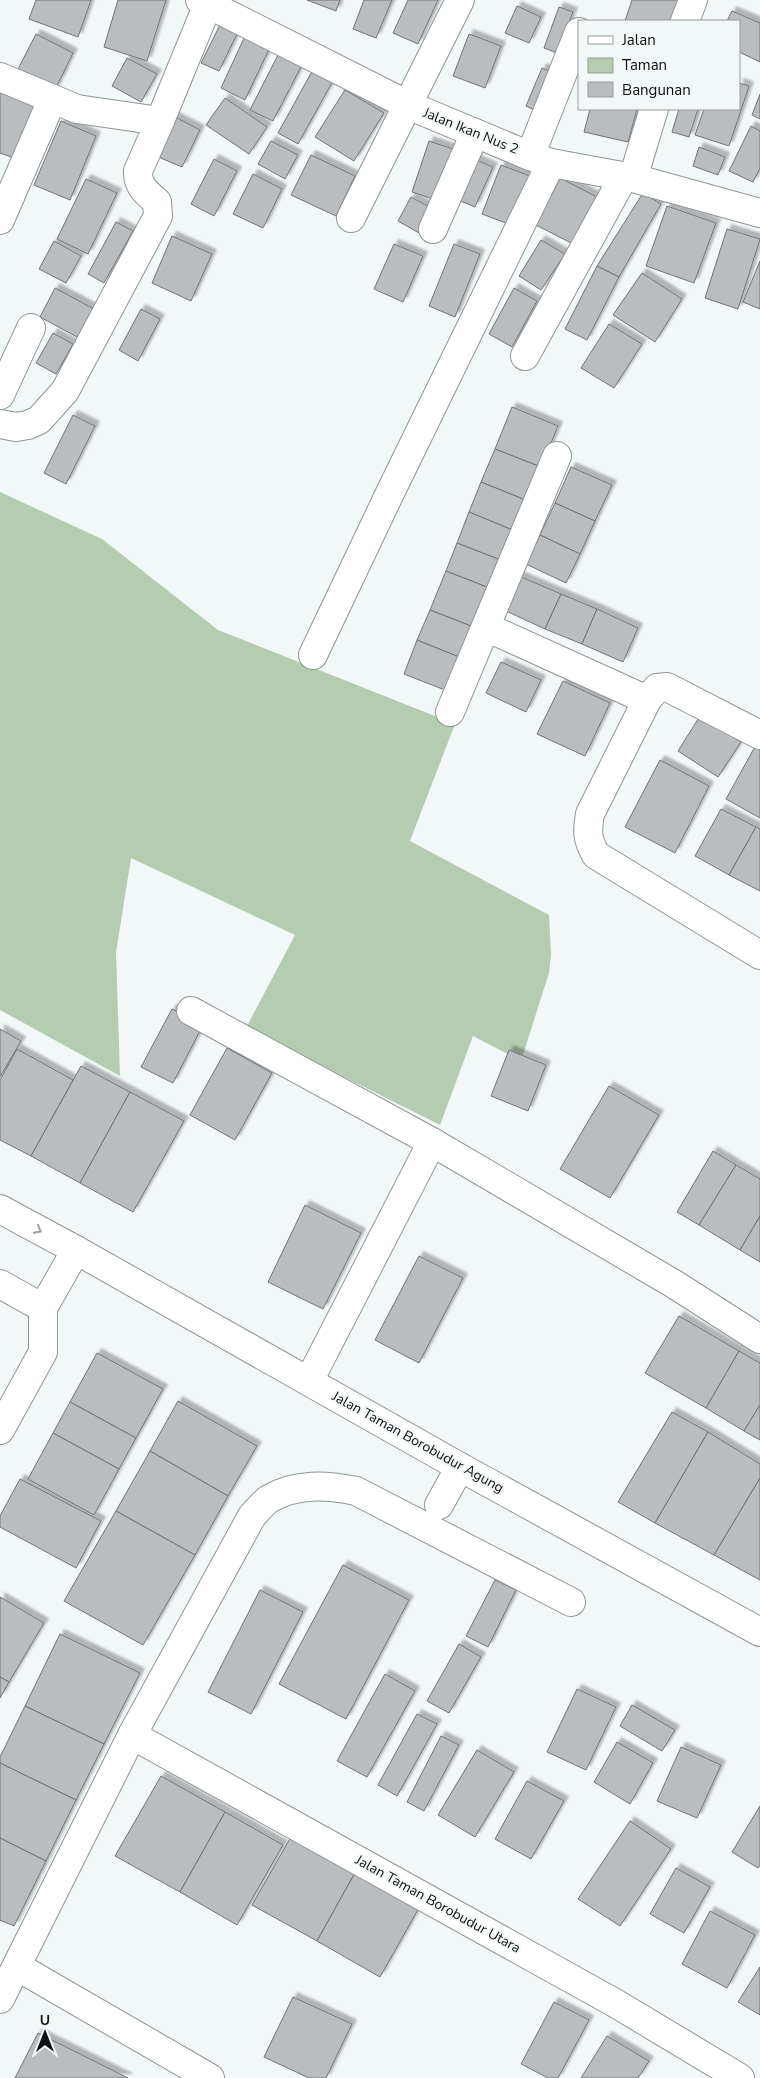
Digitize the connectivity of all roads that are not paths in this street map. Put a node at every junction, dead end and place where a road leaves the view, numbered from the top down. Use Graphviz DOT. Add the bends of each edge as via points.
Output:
graph roads {
  1 [pos="460,0"];
  2 [pos="693,0"];
  3 [pos="204,2"];
  4 [pos="685,20"];
  5 [pos="578,32"];
  6 [pos="0,77"];
  7 [pos="52,100"];
  8 [pos="408,105"];
  9 [pos="654,110"];
  10 [pos="160,121"];
  11 [pos="475,133"];
  12 [pos="541,159"];
  13 [pos="629,177"];
  14 [pos="760,213"];
  15 [pos="350,218"];
  16 [pos="0,220"];
  17 [pos="433,229"];
  18 [pos="32,328"];
  19 [pos="525,356"];
  20 [pos="0,395"];
  21 [pos="0,424"];
  22 [pos="557,456"];
  23 [pos="486,626"];
  24 [pos="313,655"];
  25 [pos="647,700"];
  26 [pos="450,712"];
  27 [pos="760,735"];
  28 [pos="760,955"];
  29 [pos="191,1011"];
  30 [pos="432,1142"];
  31 [pos="0,1209"];
  32 [pos="76,1250"];
  33 [pos="0,1284"];
  34 [pos="43,1308"];
  35 [pos="760,1339"];
  36 [pos="309,1381"];
  37 [pos="0,1430"];
  38 [pos="460,1467"];
  39 [pos="439,1505"];
  40 [pos="571,1602"];
  41 [pos="760,1632"];
  42 [pos="132,1735"];
  43 [pos="18,1967"];
  44 [pos="0,1999"];
  45 [pos="210,2078"];
  46 [pos="740,2078"];
  1 -- 8 [label="street"];
  2 -- 4 [label="street"];
  3 -- 8 [label="street, Jalan Ikan Nus 2"];
  3 -- 10 [label="street"];
  5 -- 12 [label="street"];
  6 -- 7 [label="street"];
  7 -- 10 [label="street" via="77,109"];
  7 -- 16 [label="street"];
  8 -- 11 [label="street, Jalan Ikan Nus 2"];
  8 -- 15 [label="street"];
  9 -- 13 [label="street"];
  10 -- 21 [label="street" via="138,171 140,186 157,202 158,216 65,391 39,420 16,427"];
  11 -- 12 [label="street, Jalan Ikan Nus 2"];
  11 -- 17 [label="street"];
  12 -- 13 [label="street, Jalan Ikan Nus 2"];
  12 -- 24 [label="street"];
  13 -- 14 [label="street, Jalan Ikan Nus 2"];
  13 -- 19 [label="street"];
  18 -- 20 [label="street"];
  22 -- 23 [label="street"];
  23 -- 25 [label="street"];
  23 -- 26 [label="street"];
  25 -- 27 [label="street" via="657,688 667,687"];
  25 -- 28 [label="street" via="590,814 588,841 596,855"];
  29 -- 30 [label="street"];
  30 -- 35 [label="street" via="674,1284"];
  30 -- 36 [label="street"];
  31 -- 32 [label="street, Jalan Taman Borobudur Agung, one-way"];
  32 -- 34 [label="street"];
  32 -- 36 [label="street, Jalan Taman Borobudur Agung"];
  33 -- 34 [label="street"];
  34 -- 37 [label="street" via="43,1352"];
  36 -- 38 [label="street, Jalan Taman Borobudur Agung"];
  38 -- 39 [label="street"];
  38 -- 41 [label="street, Jalan Taman Borobudur Agung"];
  40 -- 42 [label="street" via="356,1491 333,1486 298,1487 268,1500 252,1516"];
  42 -- 43 [label="street"];
  42 -- 46 [label="street, Jalan Taman Borobudur Utara" via="615,2003"];
  43 -- 44 [label="street"];
  43 -- 45 [label="street"];
}
